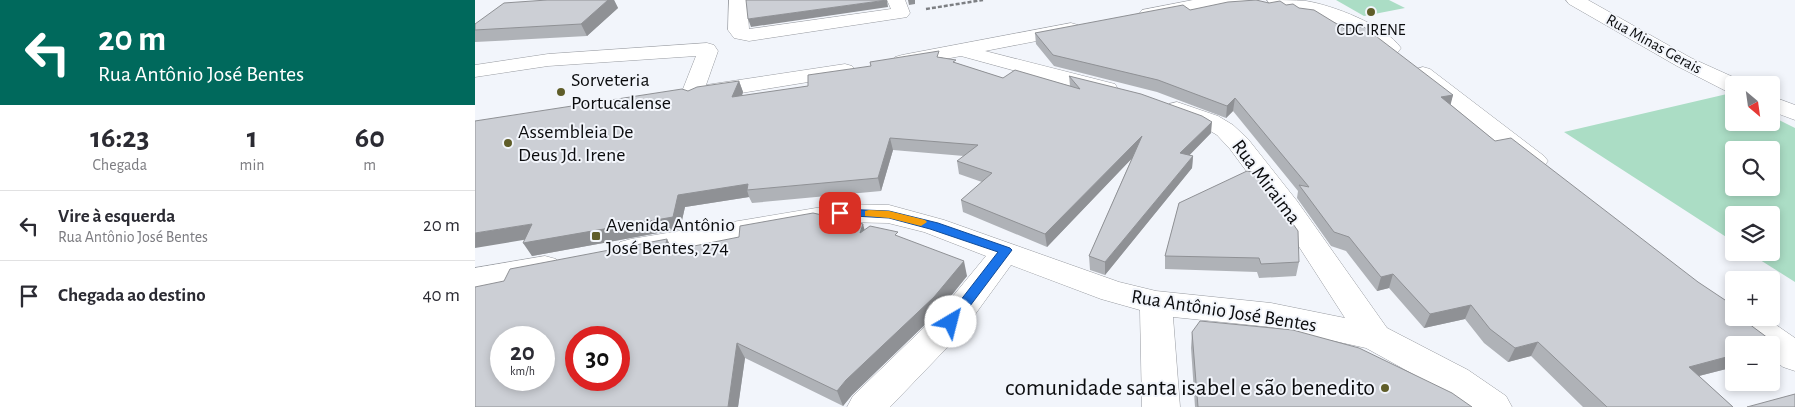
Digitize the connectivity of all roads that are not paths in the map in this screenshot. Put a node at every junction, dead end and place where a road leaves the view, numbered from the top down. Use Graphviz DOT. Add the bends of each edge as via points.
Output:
graph roads {
  1 [pos="738,0"];
  2 [pos="1243,0"];
  3 [pos="1276,0"];
  4 [pos="1575,0"];
  5 [pos="1209,1"];
  6 [pos="899,6"];
  7 [pos="1131,17"];
  8 [pos="1092,25"];
  9 [pos="963,51"];
  10 [pos="475,71"];
  11 [pos="1725,82"];
  12 [pos="1130,95"];
  13 [pos="1157,102"];
  14 [pos="1780,107"];
  15 [pos="1795,113"];
  16 [pos="1554,175"];
  17 [pos="1006,250"];
  18 [pos="601,255"];
  19 [pos="571,260"];
  20 [pos="475,279"];
  21 [pos="1157,303"];
  22 [pos="1754,326"];
  23 [pos="1375,337"];
  24 [pos="1795,357"];
  25 [pos="866,407"];
  26 [pos="1161,407"];
  27 [pos="1493,407"];
  1 -- 6 [label="street" via="738,30 744,35 809,28"];
  2 -- 5 [label="street"];
  3 -- 16 [label="street" via="1323,10 1368,31"];
  4 -- 11 [label="street, Rua Minas Gerais"];
  5 -- 7 [label="street"];
  8 -- 9 [label="street"];
  9 -- 10 [label="street" via="682,95 707,49 548,60"];
  9 -- 12 [label="street"];
  13 -- 23 [label="street, Rua Miraima" via="1210,121 1239,144 1287,207"];
  14 -- 15 [label="street"];
  17 -- 18 [label="street, Rua Antônio José Bentes" via="889,214 840,213"];
  17 -- 21 [label="street, Rua Antônio José Bentes" via="1112,291"];
  17 -- 25 [label="street" via="951,322"];
  19 -- 20 [label="street"];
  21 -- 23 [label="street, Rua Antônio José Bentes" via="1271,316"];
  21 -- 26 [label="street"];
  22 -- 24 [label="street"];
  23 -- 27 [label="street, Rua Antônio José Bentes" via="1455,380"];
}
